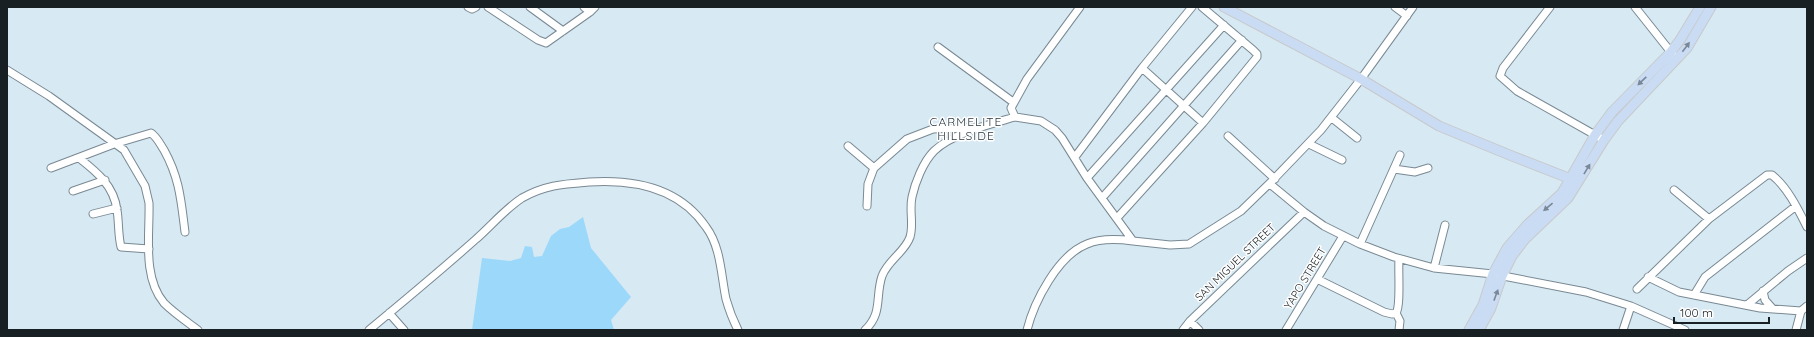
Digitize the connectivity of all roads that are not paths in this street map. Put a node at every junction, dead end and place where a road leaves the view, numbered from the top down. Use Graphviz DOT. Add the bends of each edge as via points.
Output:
graph roads {
  1 [pos="468,7"];
  2 [pos="476,7"];
  3 [pos="488,7"];
  4 [pos="530,7"];
  5 [pos="584,7"];
  6 [pos="1080,7"];
  7 [pos="1192,7"];
  8 [pos="1202,7"];
  9 [pos="1224,7"];
  10 [pos="1395,7"];
  11 [pos="1413,7"];
  12 [pos="1550,7"];
  13 [pos="1635,7"];
  14 [pos="1700,7"];
  15 [pos="1712,7"];
  16 [pos="592,10"];
  17 [pos="1407,16"];
  18 [pos="1224,25"];
  19 [pos="563,30"];
  20 [pos="1242,40"];
  21 [pos="938,47"];
  22 [pos="1674,56"];
  23 [pos="1142,68"];
  24 [pos="7,70"];
  25 [pos="1361,79"];
  26 [pos="1165,90"];
  27 [pos="1013,102"];
  28 [pos="1184,106"];
  29 [pos="1015,117"];
  30 [pos="1332,118"];
  31 [pos="1203,123"];
  32 [pos="979,128"];
  33 [pos="1228,136"];
  34 [pos="1600,137"];
  35 [pos="1357,138"];
  36 [pos="114,144"];
  37 [pos="1309,144"];
  38 [pos="848,146"];
  39 [pos="1400,155"];
  40 [pos="1075,157"];
  41 [pos="79,158"];
  42 [pos="1342,160"];
  43 [pos="51,168"];
  44 [pos="874,168"];
  45 [pos="1428,168"];
  46 [pos="1394,169"];
  47 [pos="1087,178"];
  48 [pos="105,180"];
  49 [pos="1272,181"];
  50 [pos="1575,181"];
  51 [pos="1674,190"];
  52 [pos="73,191"];
  53 [pos="1102,198"];
  54 [pos="867,206"];
  55 [pos="1796,206"];
  56 [pos="117,208"];
  57 [pos="1304,212"];
  58 [pos="93,214"];
  59 [pos="1116,218"];
  60 [pos="1709,219"];
  61 [pos="1445,225"];
  62 [pos="1807,227"];
  63 [pos="185,232"];
  64 [pos="1343,236"];
  65 [pos="1133,241"];
  66 [pos="1360,244"];
  67 [pos="149,249"];
  68 [pos="1807,258"];
  69 [pos="1399,259"];
  70 [pos="1434,268"];
  71 [pos="1497,275"];
  72 [pos="1648,276"];
  73 [pos="1317,279"];
  74 [pos="1637,289"];
  75 [pos="1763,291"];
  76 [pos="1694,295"];
  77 [pos="1747,305"];
  78 [pos="1631,306"];
  79 [pos="1807,306"];
  80 [pos="1773,309"];
  81 [pos="1801,311"];
  82 [pos="389,313"];
  83 [pos="1396,313"];
  84 [pos="1190,321"];
  85 [pos="198,330"];
  86 [pos="369,330"];
  87 [pos="404,330"];
  88 [pos="738,330"];
  89 [pos="865,330"];
  90 [pos="1027,330"];
  91 [pos="1183,330"];
  92 [pos="1199,330"];
  93 [pos="1286,330"];
  94 [pos="1399,330"];
  95 [pos="1469,330"];
  96 [pos="1479,330"];
  97 [pos="1623,330"];
  98 [pos="1685,330"];
  99 [pos="1796,330"];
  1 -- 2 [label="street"];
  3 -- 19 [label="street" via="546,43"];
  4 -- 19 [label="street"];
  5 -- 16 [label="street"];
  6 -- 27 [label="street"];
  7 -- 23 [label="street"];
  8 -- 18 [label="street"];
  9 -- 25 [label="main road"];
  10 -- 17 [label="street"];
  11 -- 17 [label="street"];
  12 -- 34 [label="street" via="1500,76 1517,90"];
  13 -- 22 [label="street"];
  14 -- 22 [label="main road" via="1680,40"];
  22 -- 15 [label="main road, one-way" via="1687,48"];
  16 -- 19 [label="street"];
  17 -- 25 [label="street"];
  18 -- 20 [label="street"];
  18 -- 26 [label="street"];
  20 -- 28 [label="street"];
  20 -- 31 [label="street" via="1257,57"];
  21 -- 27 [label="street"];
  22 -- 34 [label="main road" via="1612,112"];
  23 -- 26 [label="street"];
  23 -- 40 [label="street"];
  24 -- 36 [label="street" via="49,96"];
  25 -- 30 [label="street"];
  25 -- 50 [label="main road" via="1439,126"];
  26 -- 28 [label="street"];
  26 -- 47 [label="street"];
  27 -- 29 [label="street" via="1011,108"];
  28 -- 31 [label="street"];
  28 -- 53 [label="street"];
  29 -- 32 [label="street"];
  29 -- 40 [label="street" via="1033,118 1049,125"];
  30 -- 35 [label="street"];
  30 -- 37 [label="street"];
  31 -- 59 [label="street"];
  32 -- 44 [label="street" via="945,128 924,132 907,139"];
  32 -- 89 [label="street" via="941,146 927,159 913,191 908,242 885,269 878,311 874,322"];
  33 -- 49 [label="street"];
  34 -- 50 [label="main road"];
  36 -- 41 [label="street"];
  36 -- 63 [label="street" via="148,133 156,137 177,179"];
  36 -- 67 [label="street" via="127,153 146,190 149,203"];
  37 -- 42 [label="street"];
  37 -- 49 [label="street"];
  38 -- 44 [label="street"];
  39 -- 46 [label="street"];
  40 -- 47 [label="street"];
  41 -- 43 [label="street"];
  41 -- 48 [label="street"];
  44 -- 54 [label="street" via="868,184"];
  45 -- 46 [label="street" via="1414,172"];
  46 -- 66 [label="street"];
  47 -- 53 [label="street"];
  48 -- 52 [label="street"];
  48 -- 56 [label="street"];
  49 -- 57 [label="street"];
  49 -- 65 [label="street" via="1241,211 1189,244 1170,245"];
  50 -- 71 [label="main road" via="1519,233 1507,248"];
  51 -- 60 [label="street"];
  53 -- 59 [label="street"];
  55 -- 60 [label="street" via="1776,178 1767,175"];
  55 -- 62 [label="street"];
  55 -- 76 [label="street" via="1705,277"];
  56 -- 58 [label="street"];
  56 -- 67 [label="street" via="121,247"];
  57 -- 64 [label="street"];
  57 -- 84 [label="street, SAN MIGUEL STREET"];
  59 -- 65 [label="street"];
  60 -- 72 [label="street"];
  61 -- 70 [label="street"];
  64 -- 66 [label="street"];
  64 -- 73 [label="street, YAPO STREET"];
  65 -- 90 [label="street" via="1113,239 1088,243 1067,257 1043,291"];
  66 -- 69 [label="street"];
  67 -- 85 [label="street" via="152,277 163,301"];
  68 -- 75 [label="street"];
  69 -- 70 [label="street"];
  69 -- 83 [label="street" via="1399,306"];
  70 -- 71 [label="street"];
  71 -- 78 [label="street" via="1586,292"];
  71 -- 95 [label="main road"];
  96 -- 71 [label="main road, one-way" via="1490,308"];
  72 -- 74 [label="street"];
  72 -- 76 [label="street" via="1670,289"];
  73 -- 83 [label="street" via="1384,312"];
  73 -- 93 [label="street, YAPO STREET"];
  75 -- 77 [label="street"];
  75 -- 80 [label="street" via="1765,300"];
  76 -- 77 [label="street"];
  77 -- 80 [label="street"];
  78 -- 97 [label="street"];
  78 -- 98 [label="street"];
  79 -- 81 [label="street"];
  80 -- 81 [label="street"];
  81 -- 99 [label="street"];
  82 -- 86 [label="street"];
  82 -- 87 [label="street"];
  82 -- 88 [label="street" via="520,199 550,186 567,183 623,181 654,187 678,199 694,212 706,227 713,238 726,300"];
  83 -- 94 [label="street" via="1400,322"];
  84 -- 91 [label="street, SAN MIGUEL STREET"];
  84 -- 92 [label="street"];
}
